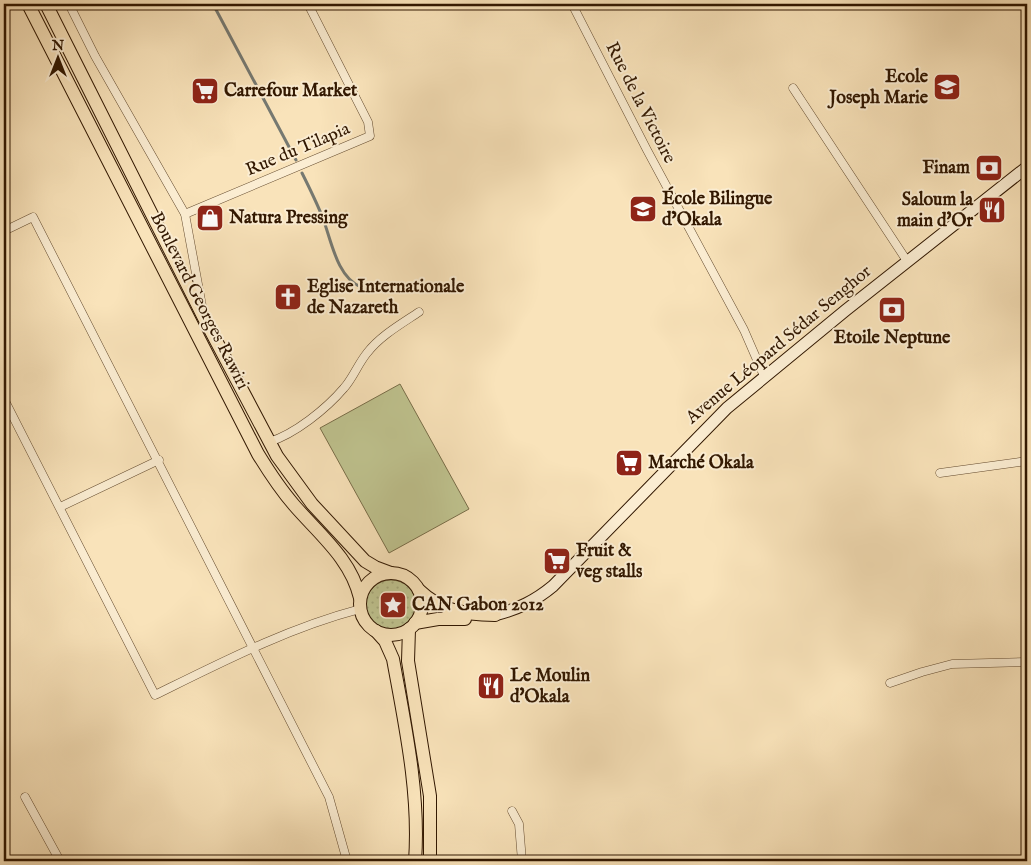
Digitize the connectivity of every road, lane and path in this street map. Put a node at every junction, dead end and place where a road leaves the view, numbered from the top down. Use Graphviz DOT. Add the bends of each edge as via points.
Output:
graph roads {
  1 [pos="28,4"];
  2 [pos="46,4"];
  3 [pos="69,4"];
  4 [pos="308,4"];
  5 [pos="572,4"];
  6 [pos="793,88"];
  7 [pos="1027,167"];
  8 [pos="185,214"];
  9 [pos="4,231"];
  10 [pos="907,261"];
  11 [pos="419,312"];
  12 [pos="204,318"];
  13 [pos="764,376"];
  14 [pos="4,399"];
  15 [pos="269,442"];
  16 [pos="159,460"];
  17 [pos="1027,461"];
  18 [pos="940,473"];
  19 [pos="60,508"];
  20 [pos="391,573"];
  21 [pos="419,590"];
  22 [pos="360,604"];
  23 [pos="495,615"];
  24 [pos="412,626"];
  25 [pos="376,631"];
  26 [pos="251,648"];
  27 [pos="1027,662"];
  28 [pos="890,683"];
  29 [pos="25,797"];
  30 [pos="512,811"];
  31 [pos="4,856"];
  32 [pos="6,861"];
  33 [pos="60,861"];
  34 [pos="347,861"];
  35 [pos="415,861"];
  36 [pos="430,861"];
  37 [pos="522,861"];
  1 -- 22 [label="main road, Boulevard Georges Rawiri" via="258,454 278,486 344,561 355,579"];
  2 -- 12 [label="main road, Boulevard Georges Rawiri"];
  3 -- 8 [label="street"];
  4 -- 8 [label="street, Rue du Tilapia" via="368,122 370,136"];
  5 -- 13 [label="street, Rue de la Victoire" via="744,330"];
  6 -- 10 [label="street"];
  7 -- 10 [label="street, Avenue Léopard Sédar Senghor"];
  8 -- 12 [label="street"];
  9 -- 16 [label="street" via="33,217"];
  10 -- 13 [label="street, Avenue Léopard Sédar Senghor"];
  11 -- 15 [label="street" via="380,339 344,388 312,417 284,437"];
  12 -- 15 [label="main road, Boulevard Georges Rawiri"];
  13 -- 23 [label="street, Avenue Léopard Sédar Senghor" via="707,427 553,586 518,609"];
  14 -- 19 [label="street"];
  15 -- 20 [label="main road, Boulevard Georges Rawiri" via="299,488 350,546 375,567"];
  16 -- 19 [label="street"];
  16 -- 26 [label="street"];
  17 -- 18 [label="street"];
  19 -- 26 [label="street" via="155,695"];
  20 -- 21 [label="main road" via="408,578"];
  20 -- 22 [label="main road" via="371,580 364,588"];
  21 -- 23 [label="main road" via="439,607"];
  21 -- 24 [label="main road" via="422,607"];
  22 -- 25 [label="main road" via="369,625"];
  22 -- 26 [label="street"];
  23 -- 24 [label="main road" via="480,619 438,619"];
  24 -- 25 [label="main road" via="393,635"];
  24 -- 36 [label="main road" via="408,661 430,790"];
  25 -- 35 [label="main road" via="393,659 413,775 417,821"];
  26 -- 34 [label="street" via="329,797"];
  27 -- 28 [label="street" via="952,664"];
  29 -- 33 [label="street"];
  30 -- 37 [label="street" via="519,824"];
  31 -- 32 [label="street"];
}
